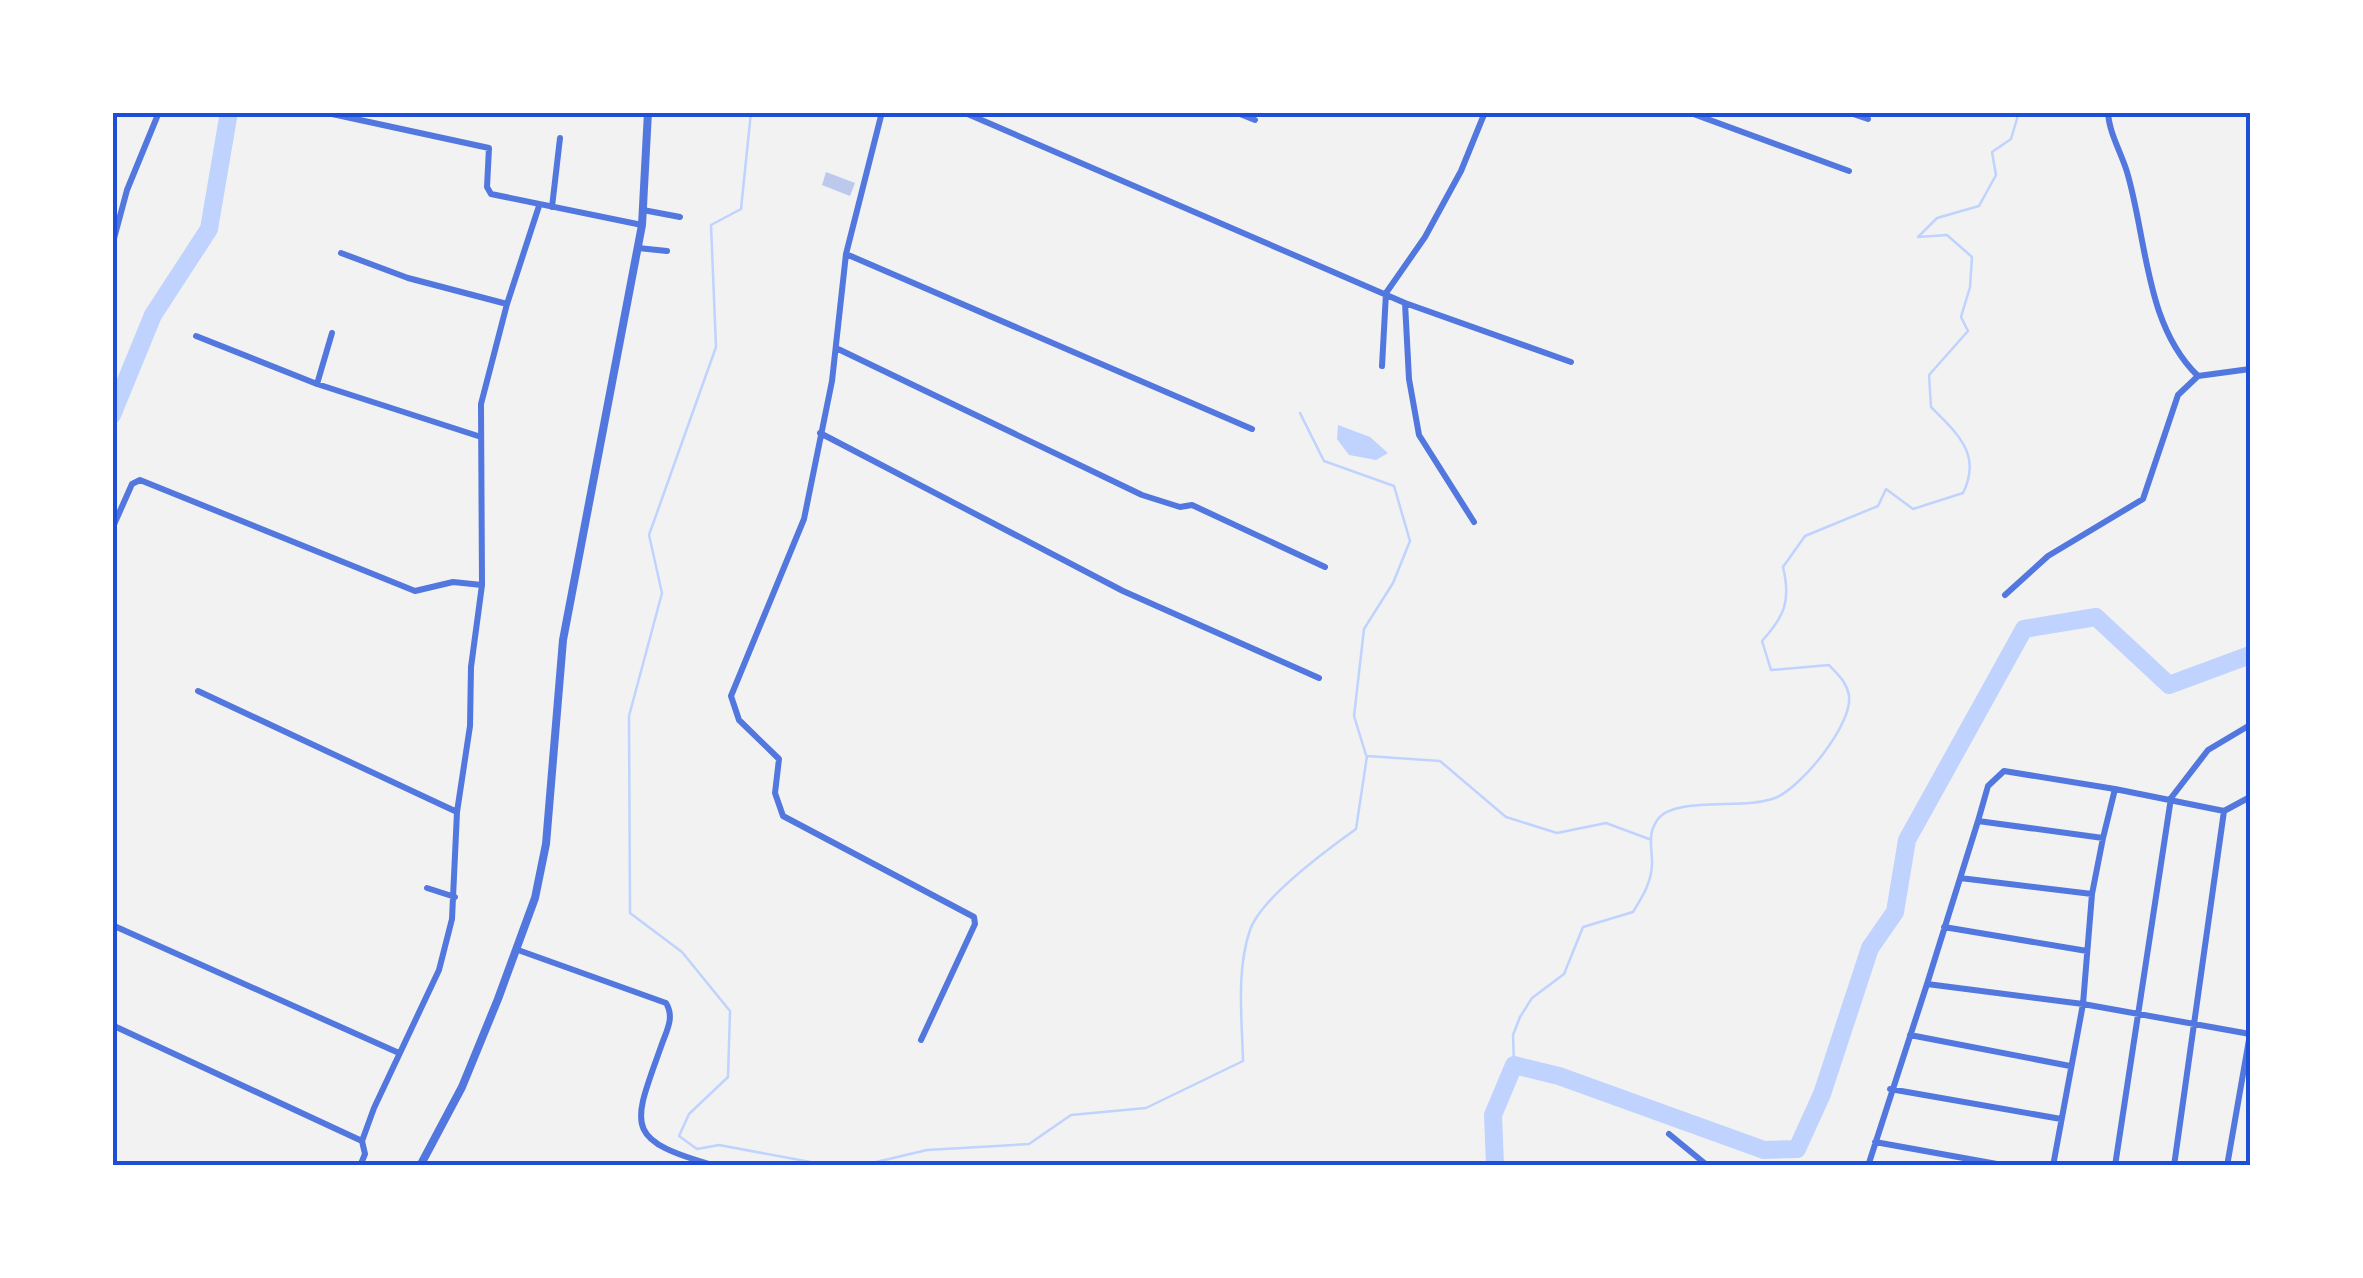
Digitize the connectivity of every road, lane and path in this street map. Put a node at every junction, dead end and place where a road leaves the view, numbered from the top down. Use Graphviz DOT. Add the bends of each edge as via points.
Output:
graph roads {
  1 [pos="159,112"];
  2 [pos="323,112"];
  3 [pos="648,112"];
  4 [pos="882,112"];
  5 [pos="963,112"];
  6 [pos="1235,112"];
  7 [pos="1485,112"];
  8 [pos="1688,112"];
  9 [pos="1847,112"];
  10 [pos="2108,112"];
  11 [pos="1868,119"];
  12 [pos="1255,120"];
  13 [pos="560,138"];
  14 [pos="1850,170"];
  15 [pos="539,206"];
  16 [pos="552,207"];
  17 [pos="642,210"];
  18 [pos="680,217"];
  19 [pos="642,226"];
  20 [pos="112,246"];
  21 [pos="638,248"];
  22 [pos="666,251"];
  23 [pos="340,253"];
  24 [pos="846,254"];
  25 [pos="1386,293"];
  26 [pos="1405,302"];
  27 [pos="506,304"];
  28 [pos="332,334"];
  29 [pos="196,336"];
  30 [pos="836,348"];
  31 [pos="1571,362"];
  32 [pos="1382,366"];
  33 [pos="2250,369"];
  34 [pos="2198,376"];
  35 [pos="317,384"];
  36 [pos="1252,429"];
  37 [pos="820,433"];
  38 [pos="478,436"];
  39 [pos="1474,522"];
  40 [pos="112,530"];
  41 [pos="1325,567"];
  42 [pos="482,585"];
  43 [pos="2005,595"];
  44 [pos="1319,678"];
  45 [pos="198,691"];
  46 [pos="2250,725"];
  47 [pos="2115,788"];
  48 [pos="2250,797"];
  49 [pos="2172,798"];
  50 [pos="2224,811"];
  51 [pos="457,812"];
  52 [pos="1978,821"];
  53 [pos="2103,838"];
  54 [pos="1960,878"];
  55 [pos="427,888"];
  56 [pos="2092,894"];
  57 [pos="455,897"];
  58 [pos="112,925"];
  59 [pos="1944,927"];
  60 [pos="518,950"];
  61 [pos="2087,951"];
  62 [pos="1927,984"];
  63 [pos="2082,1004"];
  64 [pos="2141,1016"];
  65 [pos="114,1026"];
  66 [pos="2194,1026"];
  67 [pos="1909,1034"];
  68 [pos="920,1040"];
  69 [pos="399,1053"];
  70 [pos="2070,1066"];
  71 [pos="1890,1088"];
  72 [pos="2061,1119"];
  73 [pos="1669,1134"];
  74 [pos="362,1141"];
  75 [pos="1874,1142"];
  76 [pos="360,1166"];
  77 [pos="420,1166"];
  78 [pos="716,1166"];
  79 [pos="1708,1166"];
  80 [pos="1868,1166"];
  81 [pos="2008,1166"];
  82 [pos="2053,1166"];
  83 [pos="2115,1166"];
  84 [pos="2174,1166"];
  85 [pos="2227,1166"];
  1 -- 20 [label="street"];
  2 -- 15 [label="street" via="489,148 488,191"];
  3 -- 17 [label="street"];
  4 -- 24 [label="street"];
  5 -- 25 [label="street"];
  6 -- 12 [label="street"];
  7 -- 25 [label="street" via="1425,237"];
  8 -- 14 [label="street"];
  9 -- 11 [label="street"];
  10 -- 34 [label="street" via="2152,285 2177,350"];
  13 -- 16 [label="street"];
  15 -- 16 [label="street"];
  15 -- 27 [label="street"];
  16 -- 19 [label="street"];
  17 -- 18 [label="street"];
  17 -- 19 [label="street"];
  19 -- 21 [label="street"];
  21 -- 22 [label="street"];
  21 -- 60 [label="street" via="563,640 546,844"];
  23 -- 27 [label="street"];
  24 -- 30 [label="street"];
  24 -- 36 [label="street"];
  25 -- 26 [label="street"];
  25 -- 32 [label="street"];
  26 -- 31 [label="street"];
  26 -- 39 [label="street" via="1419,435"];
  27 -- 38 [label="street"];
  28 -- 35 [label="street"];
  29 -- 35 [label="street"];
  30 -- 37 [label="street"];
  30 -- 41 [label="street" via="1142,495 1192,505"];
  33 -- 34 [label="street"];
  34 -- 43 [label="street" via="2178,395 2143,499 2048,556"];
  35 -- 38 [label="street"];
  37 -- 44 [label="street" via="1109,584"];
  37 -- 68 [label="street" via="804,519 731,696 739,720 779,759 775,793 783,816 974,917"];
  38 -- 42 [label="street"];
  40 -- 42 [label="street" via="132,484 140,480 416,591 454,582"];
  42 -- 51 [label="street"];
  45 -- 51 [label="street"];
  46 -- 49 [label="street" via="2208,750"];
  47 -- 49 [label="street"];
  47 -- 52 [label="street" via="2004,771 1988,786"];
  47 -- 53 [label="street"];
  48 -- 50 [label="street"];
  49 -- 50 [label="street"];
  49 -- 64 [label="street"];
  50 -- 66 [label="street"];
  51 -- 57 [label="street"];
  52 -- 53 [label="street"];
  52 -- 54 [label="street"];
  53 -- 56 [label="street"];
  54 -- 56 [label="street"];
  54 -- 59 [label="street"];
  55 -- 57 [label="street"];
  56 -- 61 [label="street"];
  57 -- 69 [label="street" via="438,970"];
  58 -- 69 [label="street"];
  59 -- 61 [label="street"];
  59 -- 62 [label="street"];
  60 -- 77 [label="street" via="462,1087"];
  60 -- 78 [label="street" via="666,1004 670,1022 640,1127 676,1154"];
  61 -- 63 [label="street"];
  62 -- 63 [label="street"];
  62 -- 67 [label="street"];
  63 -- 64 [label="street"];
  63 -- 70 [label="street"];
  64 -- 66 [label="street"];
  64 -- 83 [label="street"];
  65 -- 74 [label="street"];
  66 -- 84 [label="street"];
  66 -- 85 [label="street" via="2250,1034"];
  67 -- 70 [label="street"];
  67 -- 71 [label="street"];
  69 -- 74 [label="street"];
  70 -- 72 [label="street"];
  71 -- 72 [label="street"];
  71 -- 75 [label="street"];
  72 -- 82 [label="street"];
  73 -- 79 [label="street"];
  74 -- 76 [label="street"];
  75 -- 80 [label="street"];
  75 -- 81 [label="street"];
}
